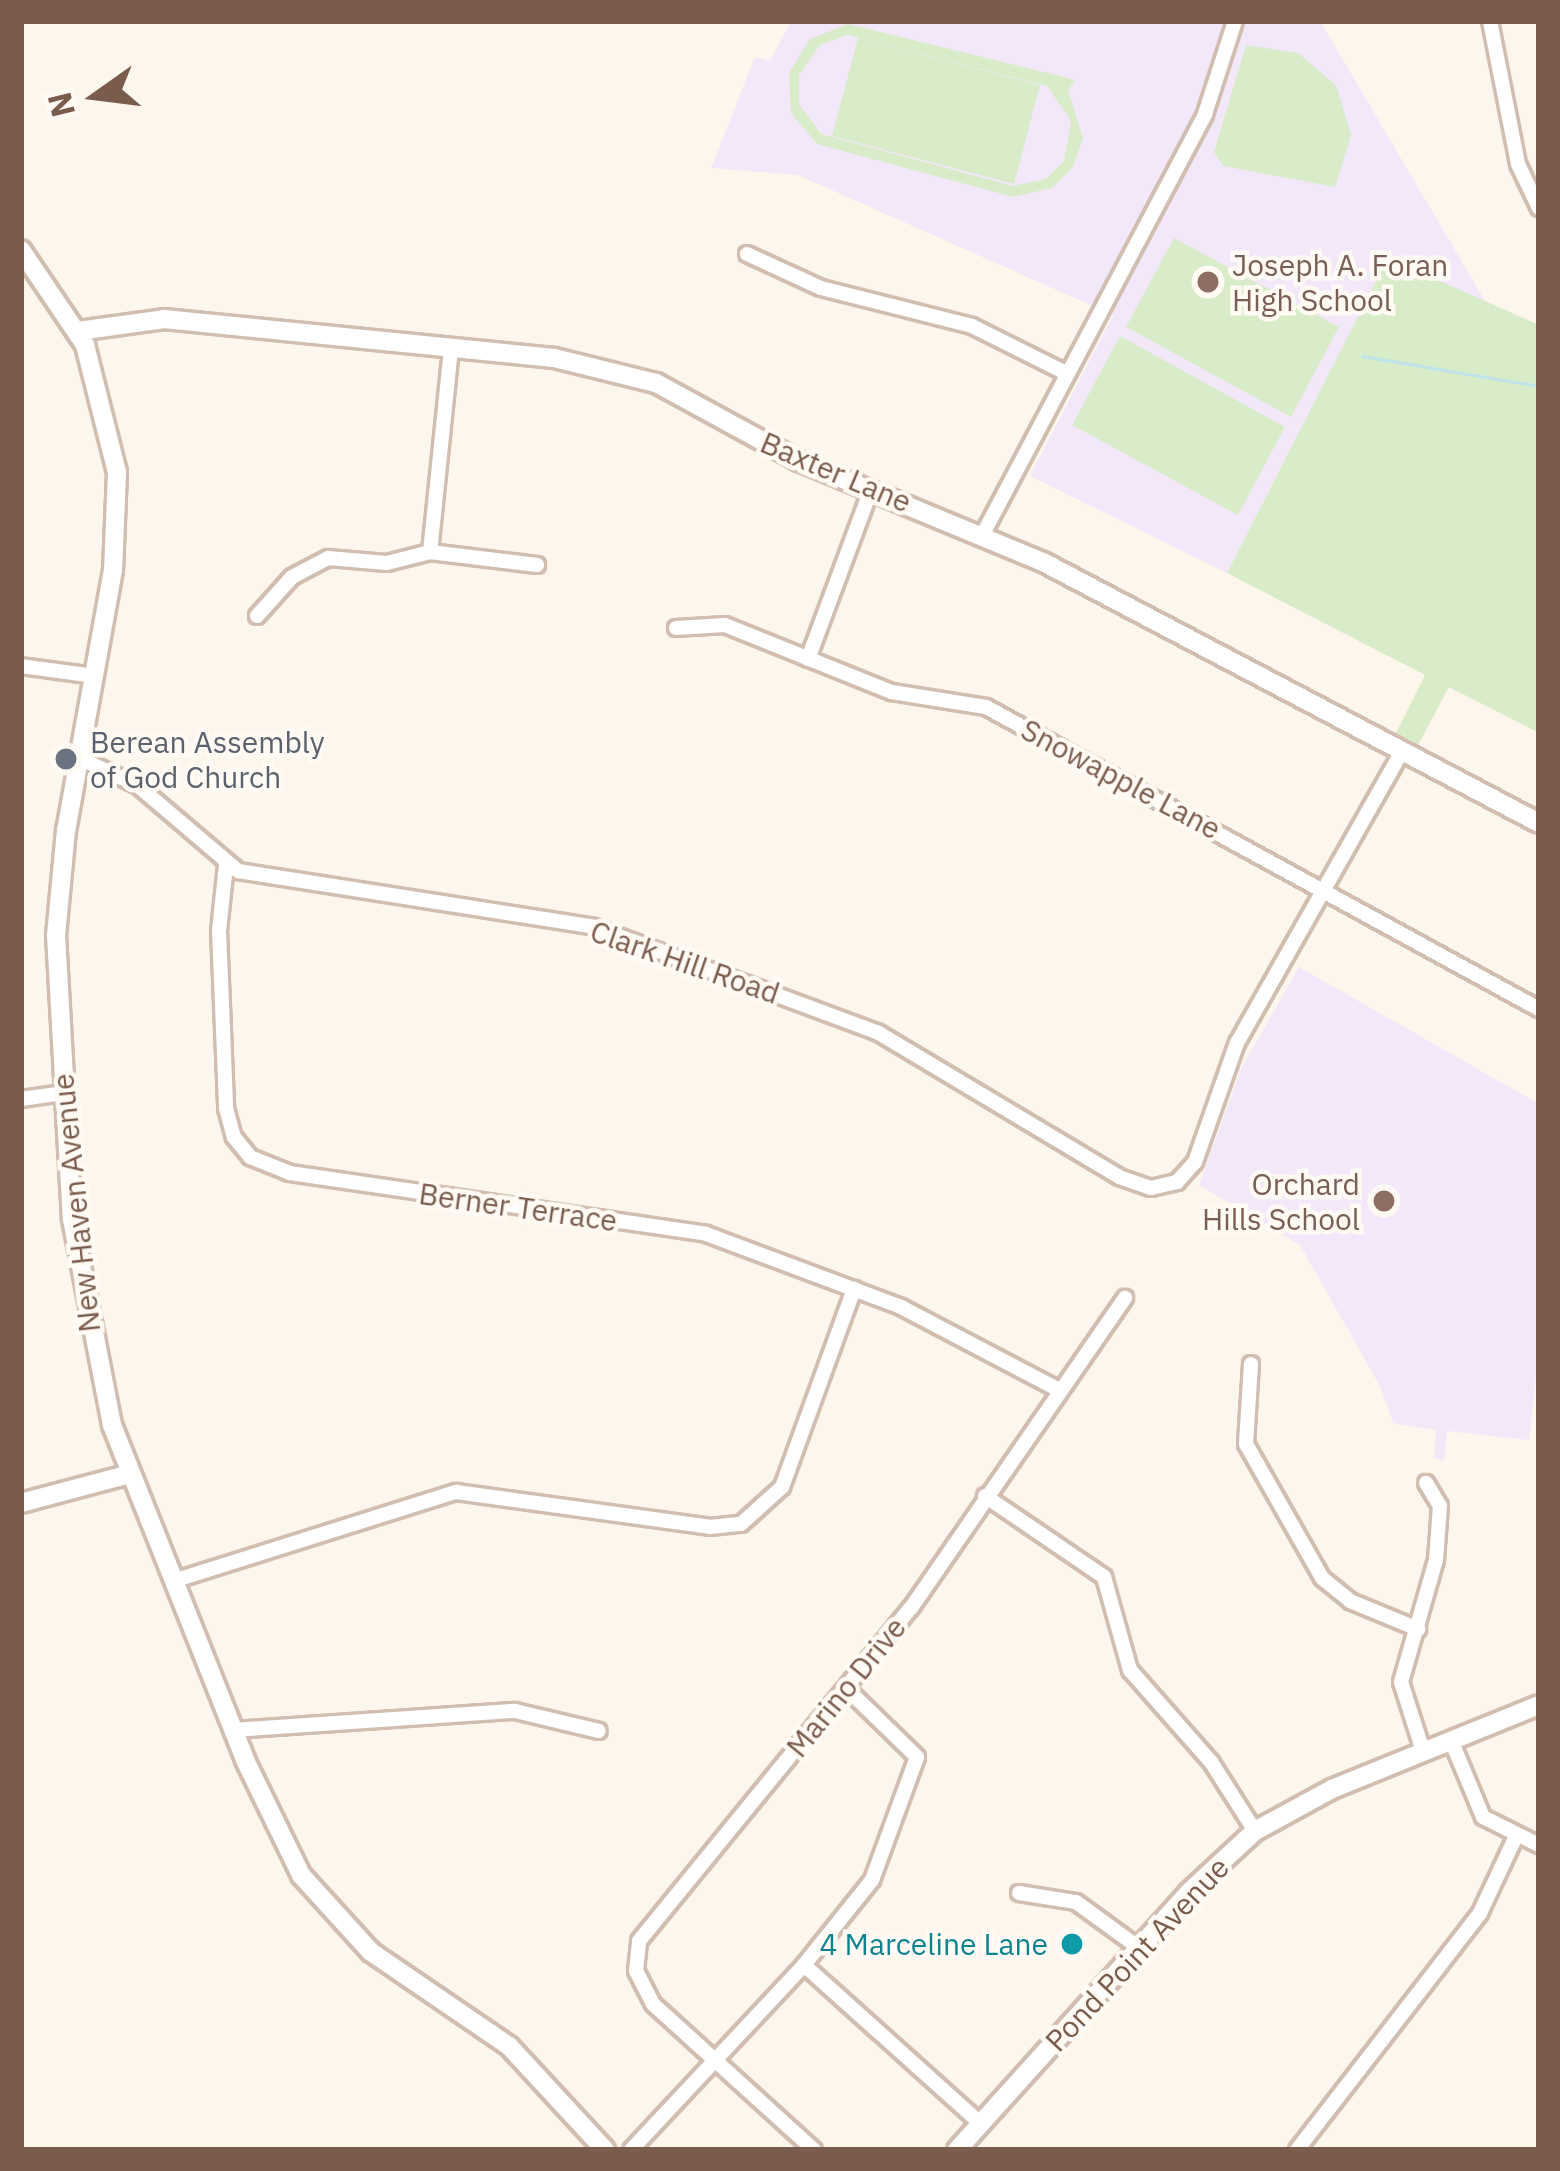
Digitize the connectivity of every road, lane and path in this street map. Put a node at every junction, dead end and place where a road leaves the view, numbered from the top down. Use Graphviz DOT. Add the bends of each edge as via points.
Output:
graph roads {
  1 [pos="1235,21"];
  2 [pos="1490,21"];
  3 [pos="1539,208"];
  4 [pos="21,250"];
  5 [pos="747,254"];
  6 [pos="78,332"];
  7 [pos="451,348"];
  8 [pos="1066,374"];
  9 [pos="871,490"];
  10 [pos="984,532"];
  11 [pos="430,552"];
  12 [pos="536,565"];
  13 [pos="257,616"];
  14 [pos="676,628"];
  15 [pos="808,659"];
  16 [pos="21,666"];
  17 [pos="94,676"];
  18 [pos="1402,751"];
  19 [pos="79,758"];
  20 [pos="1539,823"];
  21 [pos="226,865"];
  22 [pos="1328,890"];
  23 [pos="1539,1009"];
  24 [pos="63,1094"];
  25 [pos="21,1099"];
  26 [pos="854,1289"];
  27 [pos="1125,1298"];
  28 [pos="1251,1364"];
  29 [pos="1057,1389"];
  30 [pos="130,1474"];
  31 [pos="1426,1483"];
  32 [pos="986,1496"];
  33 [pos="21,1503"];
  34 [pos="173,1581"];
  35 [pos="1418,1629"];
  36 [pos="847,1689"];
  37 [pos="1539,1705"];
  38 [pos="233,1730"];
  39 [pos="599,1731"];
  40 [pos="1451,1740"];
  41 [pos="1423,1751"];
  42 [pos="1255,1832"];
  43 [pos="1516,1836"];
  44 [pos="1539,1845"];
  45 [pos="1019,1893"];
  46 [pos="1139,1948"];
  47 [pos="804,1965"];
  48 [pos="714,2060"];
  49 [pos="980,2123"];
  50 [pos="605,2150"];
  51 [pos="631,2150"];
  52 [pos="814,2150"];
  53 [pos="957,2150"];
  54 [pos="1297,2150"];
  1 -- 8 [label="street" via="1205,114"];
  2 -- 3 [label="street" via="1519,164"];
  4 -- 6 [label="main road, New Haven Avenue"];
  5 -- 8 [label="street" via="821,288 973,326"];
  6 -- 7 [label="main road, Baxter Lane" via="164,319"];
  6 -- 17 [label="main road, New Haven Avenue" via="107,411 118,488"];
  7 -- 9 [label="main road, Baxter Lane" via="578,361 656,383 799,461"];
  7 -- 11 [label="street"];
  8 -- 10 [label="street"];
  9 -- 10 [label="main road, Baxter Lane"];
  9 -- 15 [label="street"];
  10 -- 18 [label="main road, Baxter Lane"];
  11 -- 12 [label="street"];
  11 -- 13 [label="street" via="387,563 323,559"];
  14 -- 15 [label="street, Snowapple Lane" via="725,625"];
  15 -- 22 [label="street, Snowapple Lane" via="892,692 986,707"];
  16 -- 17 [label="street"];
  17 -- 19 [label="main road, New Haven Avenue"];
  18 -- 20 [label="main road, Baxter Lane"];
  18 -- 22 [label="street"];
  19 -- 21 [label="street, Clark Hill Road" via="137,785"];
  19 -- 24 [label="main road, New Haven Avenue" via="58,899"];
  21 -- 22 [label="street, Clark Hill Road" via="273,880 594,927 878,1033 1141,1187 1177,1182 1195,1162 1222,1074"];
  21 -- 26 [label="street, Berner Terrace" via="219,930 226,1108 233,1137 250,1157 290,1173 706,1234"];
  22 -- 23 [label="street, Snowapple Lane"];
  24 -- 25 [label="street"];
  24 -- 30 [label="main road, New Haven Avenue" via="90,1340"];
  26 -- 29 [label="street, Berner Terrace"];
  26 -- 34 [label="street" via="782,1486 754,1518 710,1527 456,1492"];
  27 -- 29 [label="street, Marino Drive"];
  28 -- 35 [label="street" via="1246,1444 1322,1578 1350,1601"];
  29 -- 32 [label="street, Marino Drive"];
  30 -- 33 [label="main road"];
  30 -- 34 [label="main road, New Haven Avenue"];
  31 -- 35 [label="street" via="1438,1499 1438,1533"];
  32 -- 36 [label="street, Marino Drive"];
  32 -- 42 [label="street" via="1100,1572 1130,1670 1211,1762"];
  34 -- 38 [label="main road, New Haven Avenue"];
  35 -- 41 [label="street" via="1401,1682"];
  36 -- 47 [label="street" via="907,1739 918,1763 866,1893"];
  36 -- 48 [label="street, Marino Drive" via="639,1941 636,1971 646,1994"];
  37 -- 40 [label="main road, Pond Point Avenue"];
  38 -- 39 [label="street" via="515,1712"];
  38 -- 50 [label="main road, New Haven Avenue" via="292,1861 333,1914 395,1971 509,2046"];
  40 -- 41 [label="main road, Pond Point Avenue"];
  40 -- 43 [label="street" via="1479,1811"];
  41 -- 42 [label="main road, Pond Point Avenue"];
  42 -- 46 [label="main road, Pond Point Avenue"];
  43 -- 44 [label="street"];
  43 -- 54 [label="street" via="1480,1913"];
  45 -- 46 [label="street" via="1076,1902"];
  46 -- 49 [label="main road, Pond Point Avenue"];
  47 -- 48 [label="street"];
  47 -- 49 [label="street"];
  48 -- 51 [label="street"];
  48 -- 52 [label="street, Marino Drive"];
  49 -- 53 [label="main road, Pond Point Avenue"];
}
